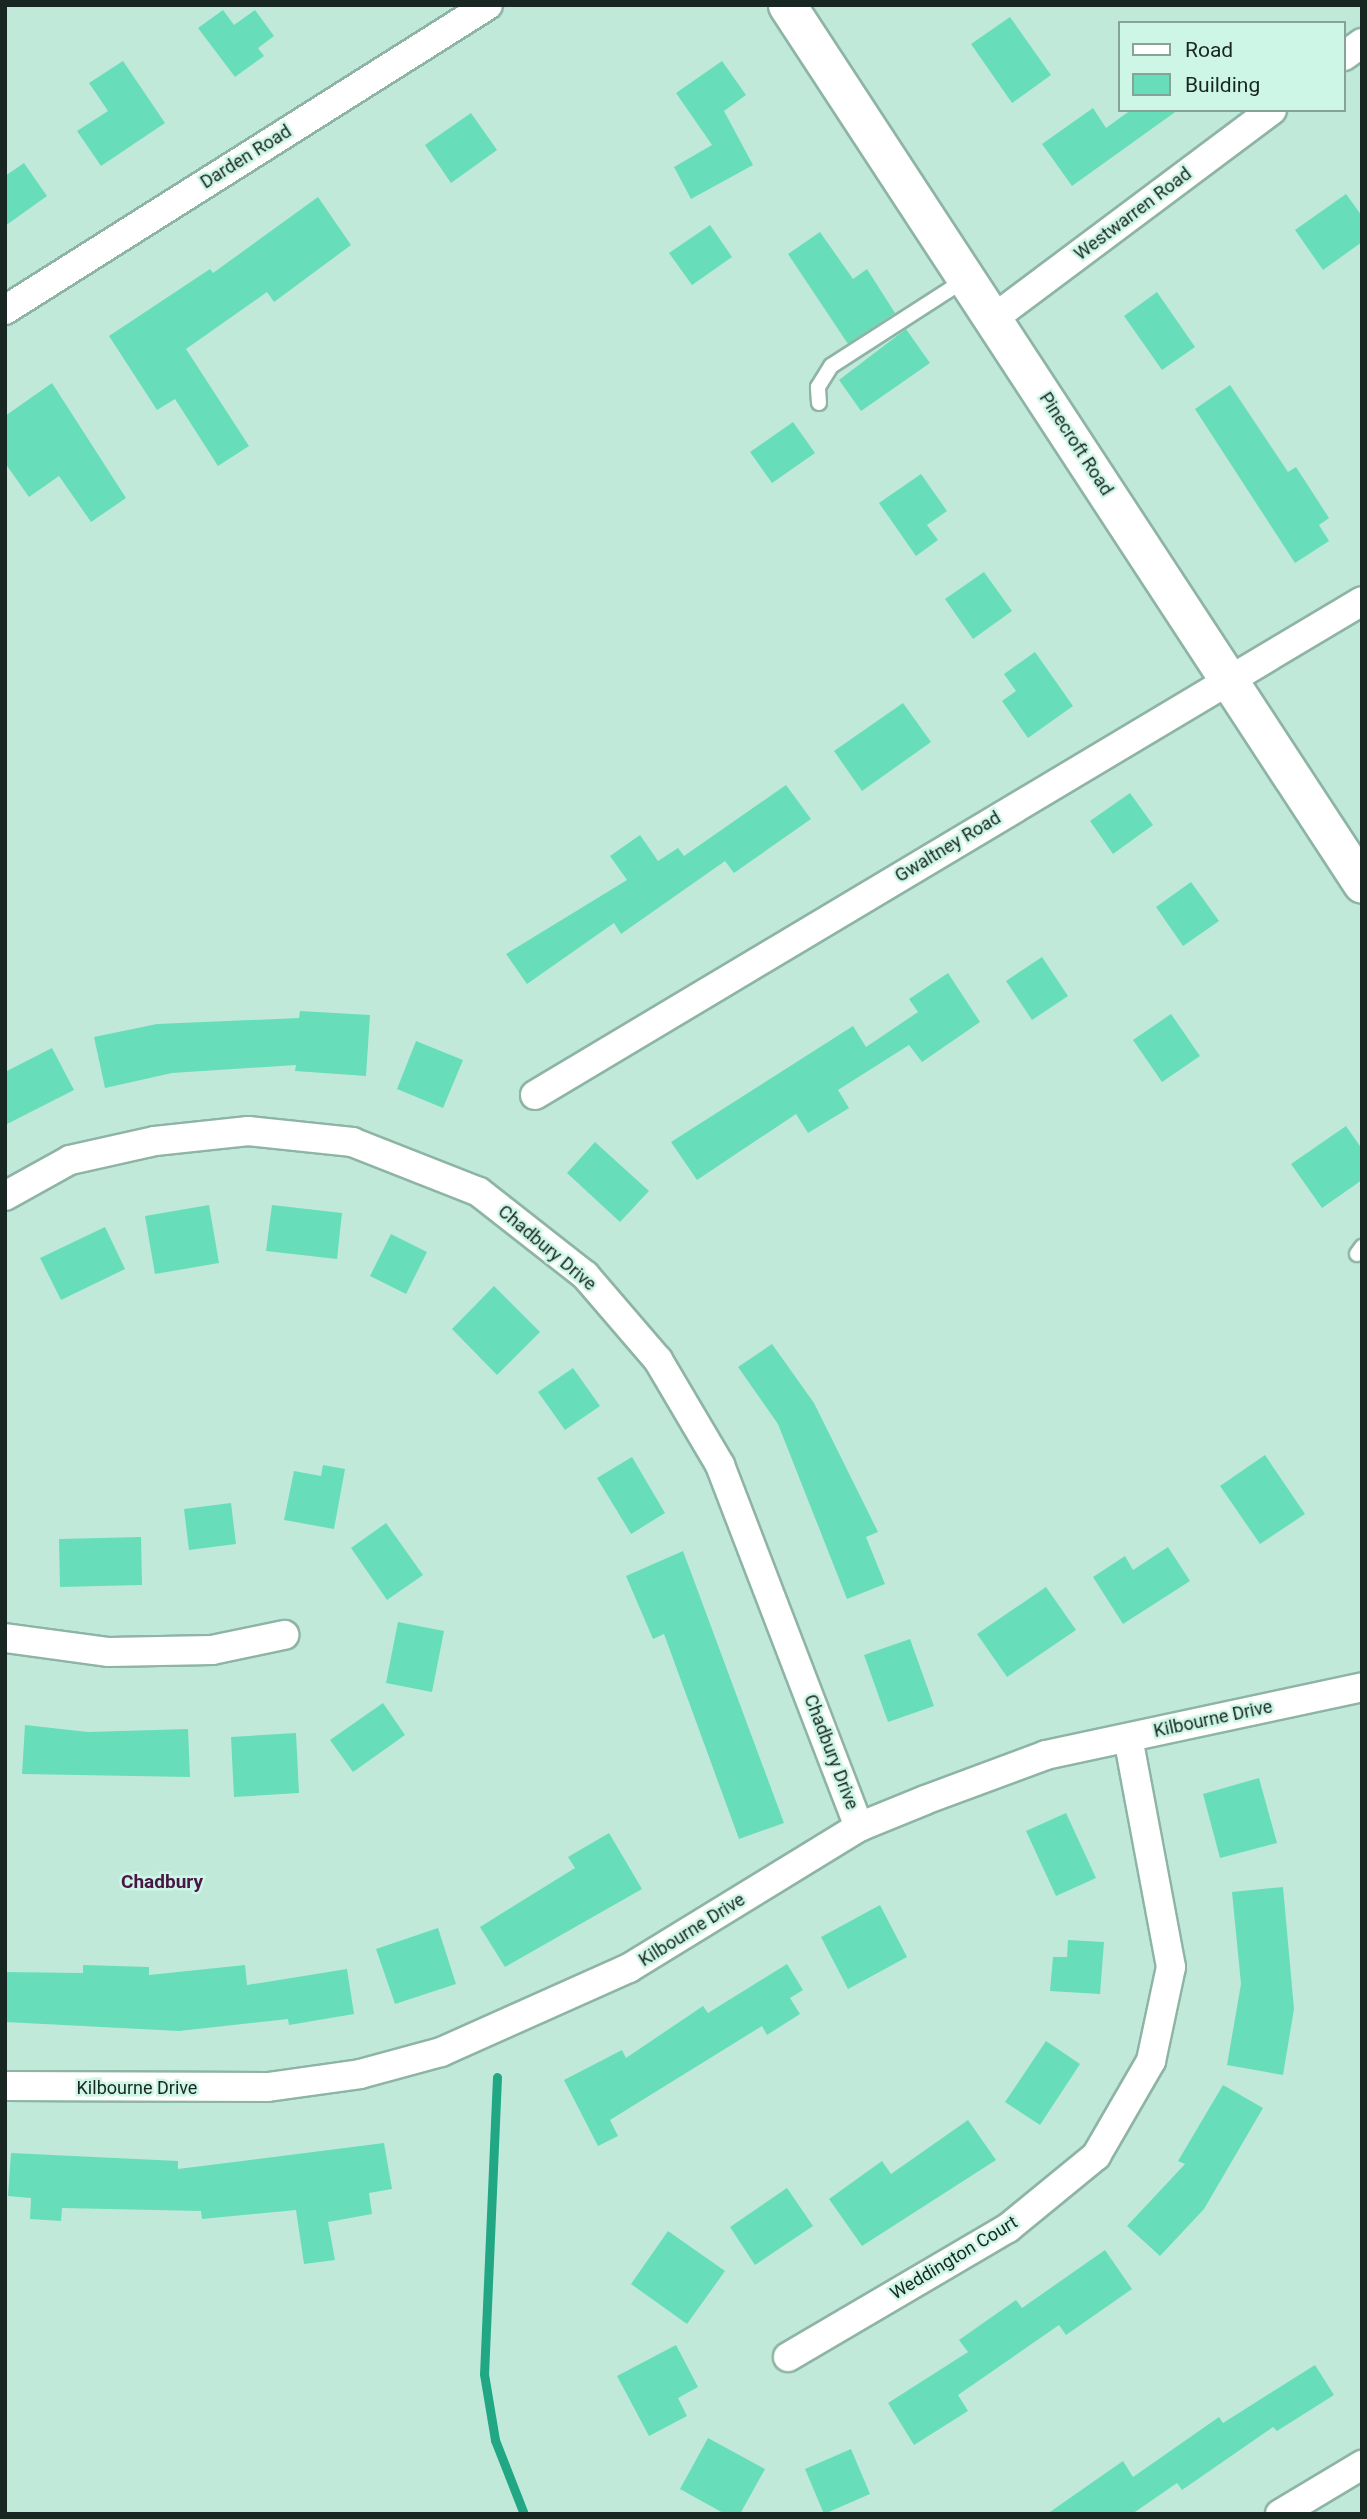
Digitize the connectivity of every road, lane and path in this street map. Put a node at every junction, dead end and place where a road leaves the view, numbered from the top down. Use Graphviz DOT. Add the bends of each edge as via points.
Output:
graph roads {
  1 [pos="488,5"];
  2 [pos="787,5"];
  3 [pos="1362,43"];
  4 [pos="1346,55"];
  5 [pos="1269,112"];
  6 [pos="967,278"];
  7 [pos="5,310"];
  8 [pos="994,318"];
  9 [pos="819,403"];
  10 [pos="1362,601"];
  11 [pos="1230,678"];
  12 [pos="1362,884"];
  13 [pos="535,1095"];
  14 [pos="5,1196"];
  15 [pos="284,1635"];
  16 [pos="5,1638"];
  17 [pos="1362,1687"];
  18 [pos="1128,1738"];
  19 [pos="859,1827"];
  20 [pos="5,2086"];
  21 [pos="788,2357"];
  22 [pos="1362,2465"];
  23 [pos="1280,2514"];
  1 -- 7 [label="street, Darden Road"];
  2 -- 6 [label="street, Pinecroft Road"];
  3 -- 4 [label="street"];
  5 -- 8 [label="street, Westwarren Road"];
  6 -- 8 [label="street, Pinecroft Road"];
  6 -- 9 [label="lane" via="831,366 818,387"];
  8 -- 11 [label="street, Pinecroft Road"];
  10 -- 11 [label="street, Gwaltney Road"];
  11 -- 12 [label="street, Pinecroft Road"];
  11 -- 13 [label="street, Gwaltney Road"];
  14 -- 19 [label="street, Chadbury Drive" via="70,1160 155,1141 248,1131 352,1142 479,1192 585,1275 658,1360 720,1465"];
  15 -- 16 [label="street" via="212,1650 109,1652"];
  17 -- 18 [label="street, Kilbourne Drive"];
  18 -- 19 [label="street, Kilbourne Drive" via="1046,1755"];
  18 -- 21 [label="street, Weddington Court" via="1171,1967 1150,2060 1096,2156 1008,2228"];
  19 -- 20 [label="street, Kilbourne Drive" via="629,1968 441,2052 360,2074 268,2087"];
  22 -- 23 [label="street"];
}
